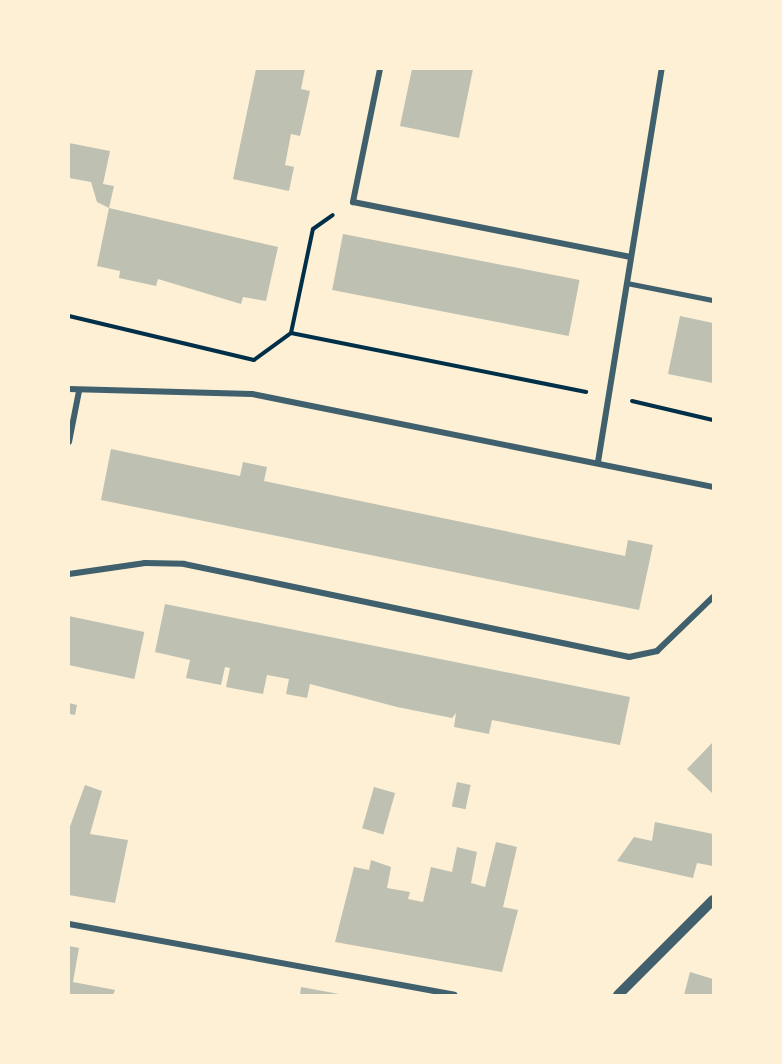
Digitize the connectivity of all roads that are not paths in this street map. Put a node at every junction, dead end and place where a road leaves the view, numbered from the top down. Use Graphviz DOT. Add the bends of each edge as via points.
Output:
graph roads {
  1 [pos="380,69"];
  2 [pos="662,69"];
  3 [pos="631,257"];
  4 [pos="627,283"];
  5 [pos="713,300"];
  6 [pos="69,389"];
  7 [pos="79,391"];
  8 [pos="69,442"];
  9 [pos="598,462"];
  10 [pos="713,487"];
  11 [pos="69,574"];
  12 [pos="713,597"];
  13 [pos="713,900"];
  14 [pos="69,924"];
  15 [pos="455,995"];
  16 [pos="618,995"];
  1 -- 3 [label="street" via="353,202"];
  2 -- 3 [label="street"];
  3 -- 4 [label="street"];
  4 -- 5 [label="lane"];
  4 -- 9 [label="street"];
  6 -- 7 [label="street"];
  7 -- 8 [label="street"];
  7 -- 9 [label="street" via="226,390"];
  9 -- 10 [label="street"];
  11 -- 12 [label="street" via="145,563 184,564 629,657 657,651"];
  13 -- 16 [label="street"];
  14 -- 15 [label="street"];
}
